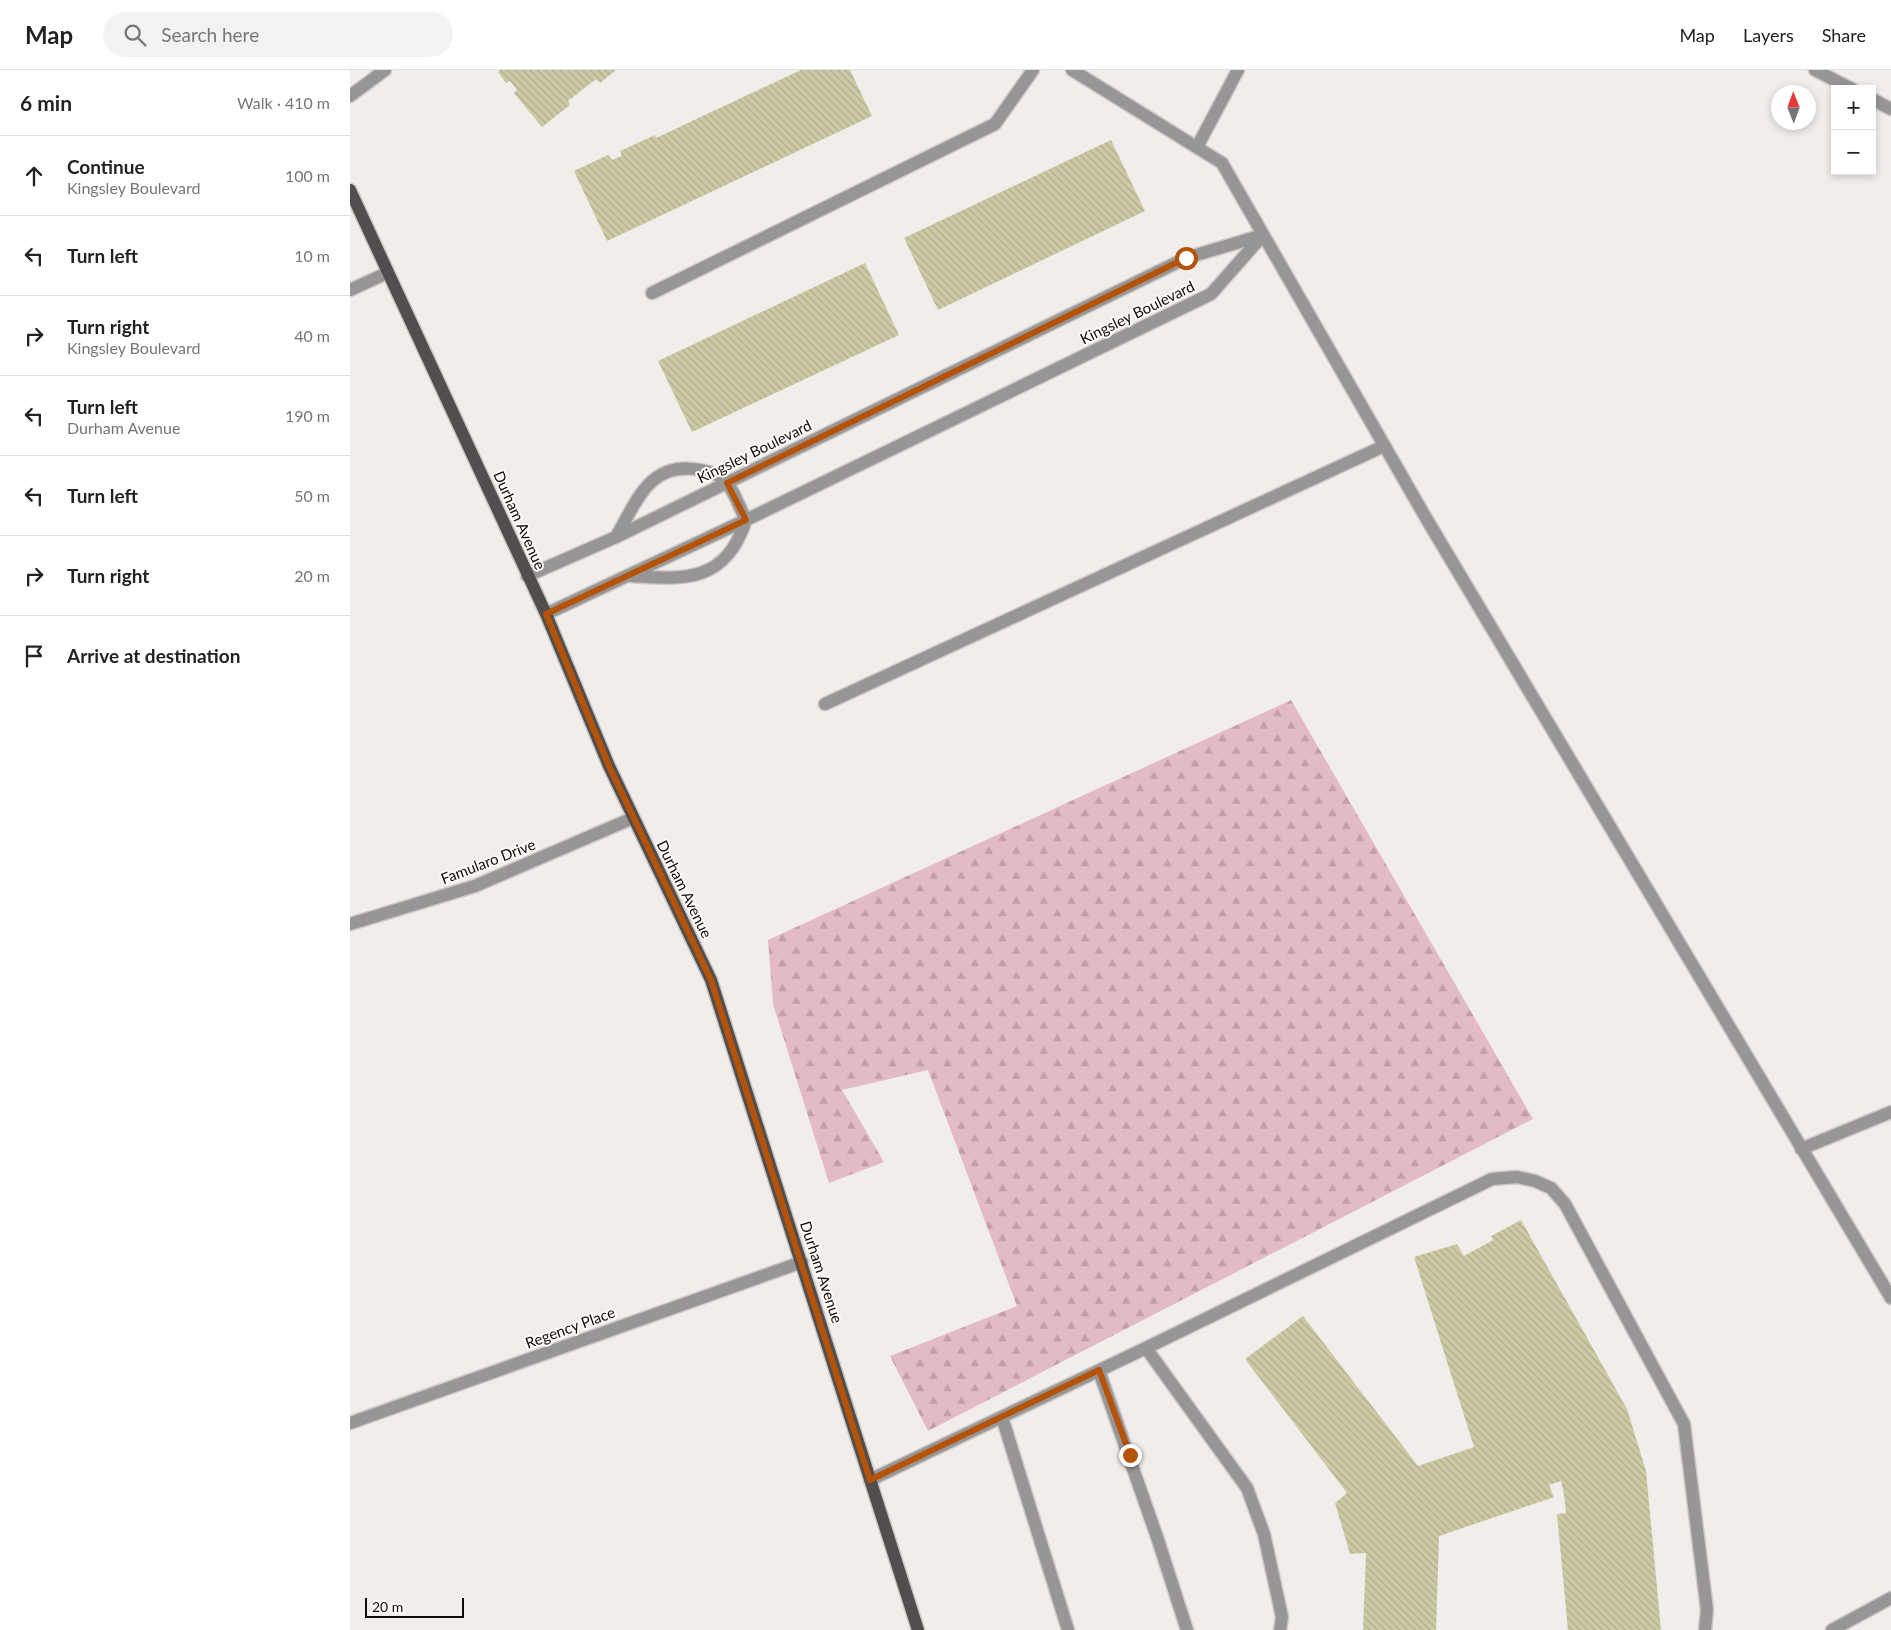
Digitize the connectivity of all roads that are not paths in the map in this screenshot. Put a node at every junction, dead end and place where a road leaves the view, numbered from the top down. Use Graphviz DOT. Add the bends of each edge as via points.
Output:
graph roads {
  1 [pos="384,70"];
  2 [pos="1033,70"];
  3 [pos="1072,70"];
  4 [pos="1238,70"];
  5 [pos="1815,70"];
  6 [pos="1844,85"];
  7 [pos="350,96"];
  8 [pos="1876,101"];
  9 [pos="1891,109"];
  10 [pos="1197,147"];
  11 [pos="350,190"];
  12 [pos="1263,236"];
  13 [pos="387,273"];
  14 [pos="350,290"];
  15 [pos="652,293"];
  16 [pos="1384,446"];
  17 [pos="727,483"];
  18 [pos="746,520"];
  19 [pos="616,537"];
  20 [pos="628,575"];
  21 [pos="527,576"];
  22 [pos="546,614"];
  23 [pos="825,704"];
  24 [pos="633,818"];
  25 [pos="350,924"];
  26 [pos="1891,1112"];
  27 [pos="1802,1149"];
  28 [pos="802,1262"];
  29 [pos="1891,1298"];
  30 [pos="1146,1348"];
  31 [pos="1099,1370"];
  32 [pos="1002,1417"];
  33 [pos="350,1423"];
  34 [pos="870,1480"];
  35 [pos="1891,1598"];
  36 [pos="918,1630"];
  37 [pos="1068,1630"];
  38 [pos="1187,1630"];
  39 [pos="1280,1630"];
  40 [pos="1704,1630"];
  41 [pos="1832,1630"];
  1 -- 7 [label="street"];
  2 -- 15 [label="street" via="995,124"];
  3 -- 10 [label="street"];
  4 -- 10 [label="street"];
  5 -- 6 [label="street"];
  8 -- 9 [label="street"];
  10 -- 12 [label="street" via="1222,163"];
  11 -- 13 [label="main road, Durham Avenue"];
  12 -- 16 [label="street"];
  12 -- 17 [label="street, Kingsley Boulevard" via="1186,258"];
  12 -- 18 [label="street, Kingsley Boulevard" via="1211,294"];
  13 -- 14 [label="street"];
  13 -- 21 [label="main road, Durham Avenue"];
  16 -- 23 [label="street"];
  16 -- 27 [label="street"];
  17 -- 18 [label="street"];
  17 -- 19 [label="street, Kingsley Boulevard"];
  17 -- 19 [label="street" via="714,472 691,468 660,473 646,486"];
  18 -- 20 [label="street, Kingsley Boulevard"];
  18 -- 20 [label="street" via="740,538 728,556 706,572 686,578"];
  19 -- 21 [label="street, Kingsley Boulevard"];
  20 -- 22 [label="street, Kingsley Boulevard"];
  21 -- 22 [label="main road, Durham Avenue"];
  22 -- 24 [label="main road, Durham Avenue"];
  24 -- 25 [label="street, Famularo Drive" via="475,886"];
  24 -- 28 [label="main road, Durham Avenue" via="711,980"];
  26 -- 27 [label="street"];
  27 -- 29 [label="street"];
  28 -- 33 [label="street, Regency Place"];
  28 -- 34 [label="main road, Durham Avenue"];
  30 -- 31 [label="street"];
  30 -- 39 [label="street" via="1246,1488 1264,1534 1282,1617"];
  30 -- 40 [label="street" via="1492,1179 1517,1177 1551,1188 1565,1204 1684,1424 1707,1610"];
  31 -- 32 [label="street"];
  31 -- 38 [label="street"];
  32 -- 34 [label="street"];
  32 -- 37 [label="street"];
  34 -- 36 [label="main road, Durham Avenue"];
  35 -- 41 [label="street"];
}
